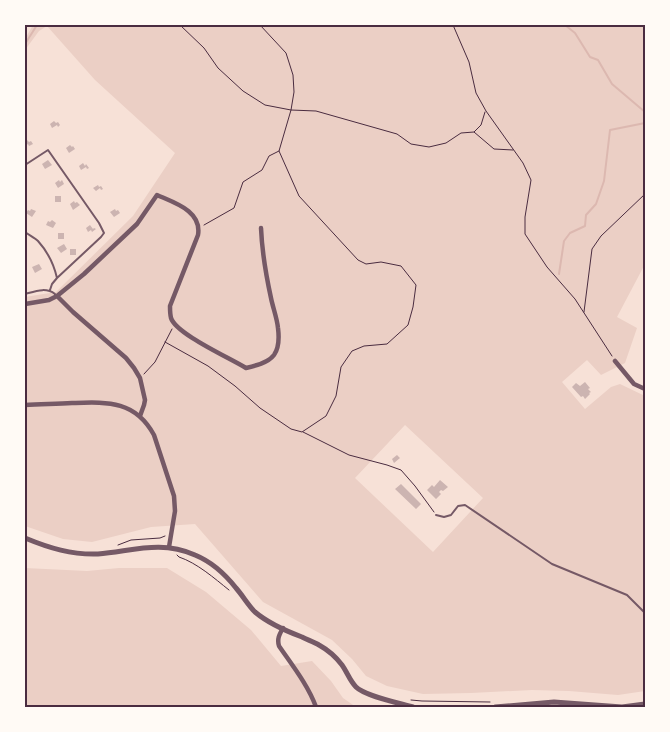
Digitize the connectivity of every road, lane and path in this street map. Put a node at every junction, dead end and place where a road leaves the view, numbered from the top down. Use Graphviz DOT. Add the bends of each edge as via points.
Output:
graph roads {
  1 [pos="180,25"];
  2 [pos="260,25"];
  3 [pos="454,25"];
  4 [pos="291,110"];
  5 [pos="486,111"];
  6 [pos="474,132"];
  7 [pos="513,150"];
  8 [pos="279,151"];
  9 [pos="25,166"];
  10 [pos="645,194"];
  11 [pos="199,228"];
  12 [pos="261,228"];
  13 [pos="25,232"];
  14 [pos="57,278"];
  15 [pos="50,290"];
  16 [pos="25,294"];
  17 [pos="56,296"];
  18 [pos="25,304"];
  19 [pos="584,312"];
  20 [pos="174,324"];
  21 [pos="165,342"];
  22 [pos="615,361"];
  23 [pos="140,378"];
  24 [pos="645,389"];
  25 [pos="25,405"];
  26 [pos="140,416"];
  27 [pos="302,432"];
  28 [pos="436,515"];
  29 [pos="167,534"];
  30 [pos="25,538"];
  31 [pos="116,546"];
  32 [pos="169,547"];
  33 [pos="179,550"];
  34 [pos="230,590"];
  35 [pos="645,613"];
  36 [pos="282,628"];
  37 [pos="405,699"];
  38 [pos="645,704"];
  39 [pos="494,705"];
  40 [pos="316,707"];
  41 [pos="413,707"];
  1 -- 4 [label="path" via="243,91 265,105"];
  2 -- 4 [label="path" via="286,53 294,92"];
  3 -- 5 [label="path" via="470,62 476,93"];
  4 -- 6 [label="path" via="316,111 397,134 412,144 429,147 446,143 460,133"];
  4 -- 8 [label="path"];
  5 -- 6 [label="path"];
  5 -- 7 [label="path"];
  6 -- 7 [label="path" via="494,149"];
  7 -- 19 [label="path" via="531,180 525,234"];
  8 -- 11 [label="path" via="269,156 262,170 243,182 234,208"];
  8 -- 27 [label="path" via="299,196 358,260 366,264 381,262 401,266 416,285 408,325 387,344 364,346 352,351 341,368 336,396 326,416"];
  9 -- 14 [label="lane" via="48,150 104,233"];
  10 -- 19 [label="path" via="601,236 592,249"];
  11 -- 17 [label="street" via="190,212 157,195 137,224"];
  11 -- 20 [label="street" via="170,306"];
  12 -- 20 [label="street" via="266,277 278,328 278,346 274,355 266,362 246,368"];
  13 -- 14 [label="lane" via="37,240"];
  14 -- 15 [label="lane"];
  15 -- 16 [label="lane"];
  15 -- 17 [label="lane"];
  17 -- 18 [label="street"];
  17 -- 23 [label="street" via="126,358"];
  19 -- 22 [label="path"];
  20 -- 21 [label="path"];
  21 -- 23 [label="path" via="155,362"];
  21 -- 27 [label="path" via="208,366 260,408 291,429"];
  22 -- 24 [label="street" via="634,384"];
  23 -- 26 [label="street" via="145,400"];
  25 -- 26 [label="street" via="111,404"];
  26 -- 32 [label="street" via="154,435 174,496 176,511"];
  27 -- 28 [label="path" via="349,455 401,470"];
  28 -- 35 [label="lane" via="451,515 458,506 465,505 552,564 626,594"];
  29 -- 31 [label="path"];
  30 -- 32 [label="street" via="53,549 85,554"];
  32 -- 33 [label="street"];
  33 -- 34 [label="path" via="179,558 196,565"];
  33 -- 36 [label="street" via="196,555 216,568 254,610"];
  36 -- 40 [label="street" via="278,642"];
  36 -- 41 [label="street" via="330,652 361,691"];
  37 -- 39 [label="path"];
  38 -- 39 [label="street" via="622,707 554,702"];
}
